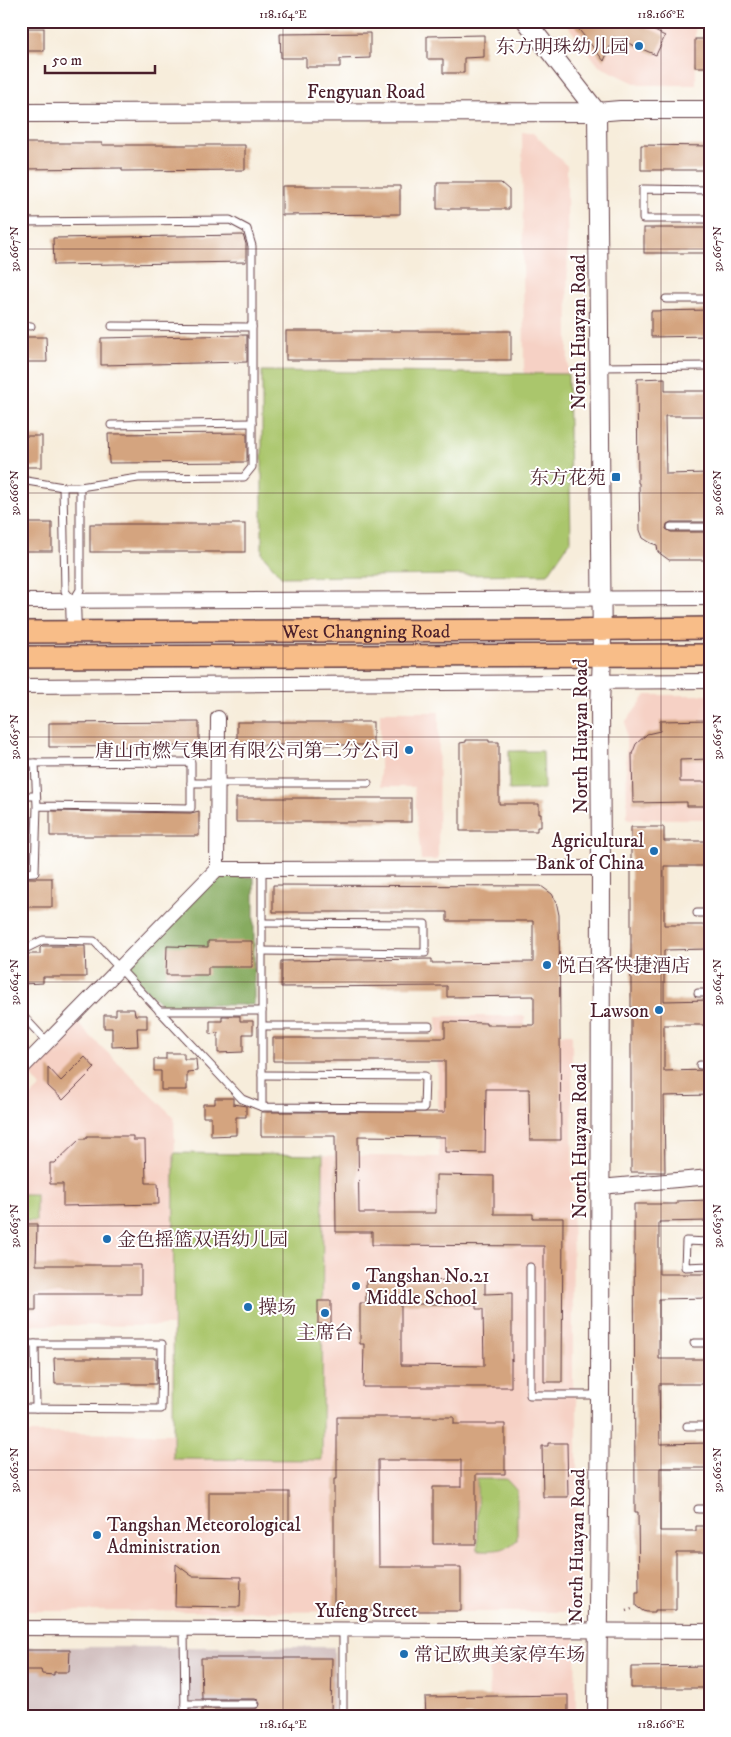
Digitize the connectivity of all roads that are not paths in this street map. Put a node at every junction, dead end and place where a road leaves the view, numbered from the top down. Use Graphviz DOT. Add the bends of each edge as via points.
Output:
graph roads {
  1 [pos="526,21"];
  2 [pos="703,21"];
  3 [pos="710,23"];
  4 [pos="710,110"];
  5 [pos="21,112"];
  6 [pos="597,112"];
  7 [pos="710,190"];
  8 [pos="710,219"];
  9 [pos="21,222"];
  10 [pos="666,299"];
  11 [pos="710,299"];
  12 [pos="21,326"];
  13 [pos="31,326"];
  14 [pos="112,326"];
  15 [pos="252,328"];
  16 [pos="710,366"];
  17 [pos="599,367"];
  18 [pos="252,423"];
  19 [pos="111,425"];
  20 [pos="21,480"];
  21 [pos="63,487"];
  22 [pos="80,487"];
  23 [pos="671,527"];
  24 [pos="710,527"];
  25 [pos="602,598"];
  26 [pos="710,598"];
  27 [pos="73,601"];
  28 [pos="21,602"];
  29 [pos="710,628"];
  30 [pos="602,630"];
  31 [pos="21,632"];
  32 [pos="74,632"];
  33 [pos="602,655"];
  34 [pos="710,655"];
  35 [pos="21,657"];
  36 [pos="710,681"];
  37 [pos="602,682"];
  38 [pos="21,686"];
  39 [pos="218,718"];
  40 [pos="21,763"];
  41 [pos="35,763"];
  42 [pos="191,783"];
  43 [pos="218,783"];
  44 [pos="368,783"];
  45 [pos="21,796"];
  46 [pos="36,796"];
  47 [pos="37,806"];
  48 [pos="262,868"];
  49 [pos="601,868"];
  50 [pos="217,869"];
  51 [pos="21,872"];
  52 [pos="698,913"];
  53 [pos="710,913"];
  54 [pos="262,923"];
  55 [pos="21,949"];
  56 [pos="262,951"];
  57 [pos="119,968"];
  58 [pos="698,993"];
  59 [pos="710,993"];
  60 [pos="159,1011"];
  61 [pos="262,1011"];
  62 [pos="21,1014"];
  63 [pos="262,1026"];
  64 [pos="429,1026"];
  65 [pos="47,1042"];
  66 [pos="700,1066"];
  67 [pos="710,1066"];
  68 [pos="21,1069"];
  69 [pos="262,1076"];
  70 [pos="262,1107"];
  71 [pos="710,1177"];
  72 [pos="600,1187"];
  73 [pos="710,1242"];
  74 [pos="710,1266"];
  75 [pos="530,1268"];
  76 [pos="694,1343"];
  77 [pos="710,1343"];
  78 [pos="21,1344"];
  79 [pos="35,1344"];
  80 [pos="600,1395"];
  81 [pos="21,1408"];
  82 [pos="36,1408"];
  83 [pos="688,1426"];
  84 [pos="710,1426"];
  85 [pos="710,1508"];
  86 [pos="698,1509"];
  87 [pos="21,1628"];
  88 [pos="184,1628"];
  89 [pos="343,1629"];
  90 [pos="596,1631"];
  91 [pos="710,1631"];
  92 [pos="185,1704"];
  93 [pos="256,1704"];
  94 [pos="185,1716"];
  95 [pos="343,1716"];
  96 [pos="597,1716"];
  1 -- 6 [label="street"];
  2 -- 3 [label="street"];
  4 -- 6 [label="street, Fengyuan Road"];
  5 -- 6 [label="street, Fengyuan Road"];
  6 -- 17 [label="street, North Huayan Road"];
  7 -- 8 [label="lane" via="643,190 643,219"];
  9 -- 15 [label="lane" via="230,220 247,229 252,246"];
  10 -- 11 [label="lane"];
  12 -- 13 [label="lane"];
  14 -- 15 [label="lane"];
  15 -- 18 [label="lane"];
  16 -- 17 [label="lane"];
  17 -- 25 [label="street, North Huayan Road"];
  18 -- 19 [label="lane"];
  18 -- 22 [label="lane" via="252,467 244,477 138,478"];
  20 -- 21 [label="lane"];
  21 -- 22 [label="lane"];
  21 -- 27 [label="lane" via="65,591"];
  22 -- 27 [label="lane" via="80,590"];
  23 -- 24 [label="lane"];
  25 -- 26 [label="street, West Changning Road"];
  25 -- 27 [label="street, West Changning Road"];
  25 -- 30 [label="street, North Huayan Road"];
  27 -- 28 [label="street, West Changning Road"];
  27 -- 32 [label="street"];
  29 -- 30 [label="main road, West Changning Road"];
  30 -- 32 [label="main road, West Changning Road"];
  30 -- 33 [label="street, North Huayan Road"];
  31 -- 32 [label="main road, West Changning Road"];
  33 -- 34 [label="main road, West Changning Road"];
  33 -- 35 [label="main road, West Changning Road"];
  33 -- 37 [label="street, North Huayan Road"];
  36 -- 37 [label="street"];
  37 -- 38 [label="street"];
  37 -- 49 [label="street, North Huayan Road"];
  39 -- 43 [label="street"];
  40 -- 41 [label="lane"];
  41 -- 42 [label="lane" via="191,762"];
  41 -- 46 [label="lane"];
  42 -- 43 [label="lane"];
  42 -- 47 [label="lane" via="190,808"];
  43 -- 44 [label="lane"];
  43 -- 50 [label="street"];
  45 -- 46 [label="lane"];
  46 -- 47 [label="lane"];
  47 -- 51 [label="lane" via="35,872"];
  48 -- 49 [label="street"];
  48 -- 50 [label="street"];
  48 -- 54 [label="lane"];
  49 -- 72 [label="street, North Huayan Road"];
  50 -- 57 [label="street"];
  52 -- 53 [label="lane"];
  54 -- 56 [label="lane"];
  54 -- 56 [label="lane" via="425,924 425,953"];
  55 -- 57 [label="lane" via="44,940 94,941"];
  56 -- 61 [label="lane"];
  57 -- 60 [label="lane"];
  57 -- 65 [label="street"];
  58 -- 59 [label="lane"];
  60 -- 61 [label="lane"];
  60 -- 70 [label="lane" via="242,1099"];
  61 -- 63 [label="lane"];
  62 -- 65 [label="lane"];
  63 -- 64 [label="lane"];
  63 -- 69 [label="lane"];
  65 -- 68 [label="street"];
  66 -- 67 [label="lane"];
  69 -- 70 [label="lane"];
  69 -- 70 [label="lane" via="425,1076 424,1108"];
  71 -- 72 [label="street"];
  72 -- 80 [label="street, North Huayan Road"];
  73 -- 74 [label="lane" via="686,1241 685,1267"];
  75 -- 80 [label="lane" via="530,1394"];
  76 -- 77 [label="lane"];
  78 -- 79 [label="lane"];
  79 -- 82 [label="lane"];
  79 -- 82 [label="lane" via="162,1344 161,1409"];
  80 -- 90 [label="street, North Huayan Road"];
  81 -- 82 [label="lane"];
  83 -- 84 [label="lane"];
  85 -- 86 [label="lane"];
  87 -- 88 [label="street, Yufeng Street"];
  88 -- 89 [label="street, Yufeng Street"];
  88 -- 92 [label="lane"];
  89 -- 90 [label="street, Yufeng Street"];
  89 -- 95 [label="lane"];
  90 -- 91 [label="street, Yufeng Street"];
  90 -- 96 [label="street, North Huayan Road"];
  92 -- 93 [label="lane"];
  92 -- 94 [label="lane"];
}
